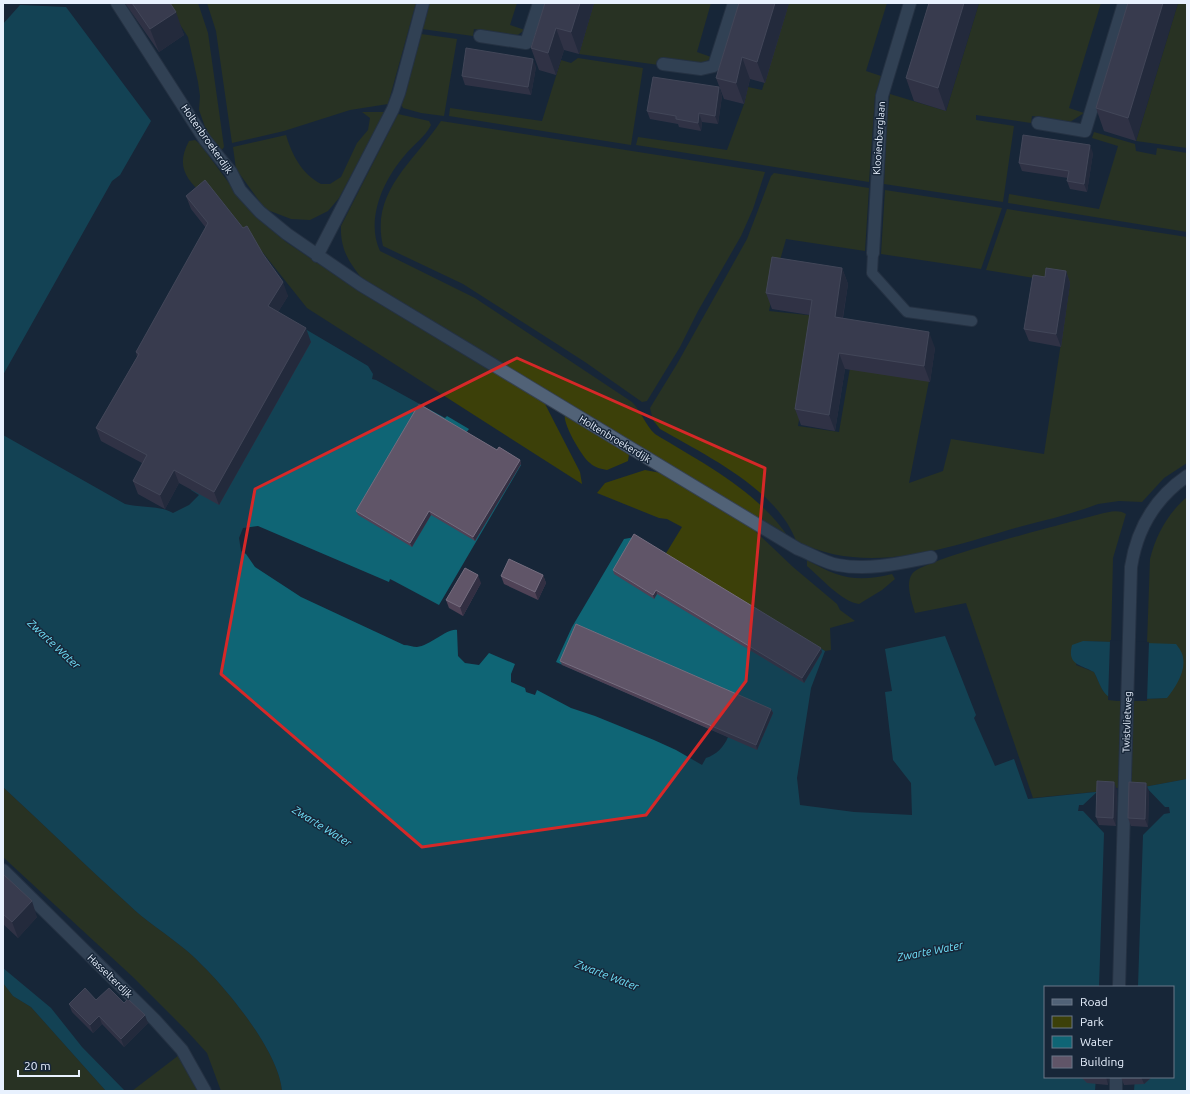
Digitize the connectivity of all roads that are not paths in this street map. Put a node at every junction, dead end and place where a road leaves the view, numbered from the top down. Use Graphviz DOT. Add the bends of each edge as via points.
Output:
graph roads {
  1 [pos="117,3"];
  2 [pos="423,3"];
  3 [pos="539,3"];
  4 [pos="734,3"];
  5 [pos="910,3"];
  6 [pos="1124,3"];
  7 [pos="480,36"];
  8 [pos="663,64"];
  9 [pos="1038,123"];
  10 [pos="873,252"];
  11 [pos="317,256"];
  12 [pos="972,321"];
  13 [pos="1187,476"];
  14 [pos="931,557"];
  15 [pos="3,870"];
  16 [pos="1119,986"];
  17 [pos="1116,1078"];
  18 [pos="205,1091"];
  19 [pos="1116,1091"];
  1 -- 11 [label="street, Holtenbroekerdijk" via="205,140 231,172 240,190 260,212"];
  2 -- 11 [label="street" via="393,109"];
  3 -- 7 [label="street" via="526,43"];
  4 -- 8 [label="street" via="714,66 701,69"];
  5 -- 10 [label="street, Klooienberglaan" via="882,96"];
  6 -- 9 [label="street" via="1085,131"];
  10 -- 12 [label="lane" via="872,273 907,312"];
  11 -- 14 [label="street, Holtenbroekerdijk" via="551,401 798,549 837,565 854,567 898,564"];
  13 -- 16 [label="street, Twistvlietweg" via="1151,510 1140,532 1131,567"];
  15 -- 18 [label="street, Hasselterdijk" via="155,1020 182,1050"];
  17 -- 19 [label="street"];
}
